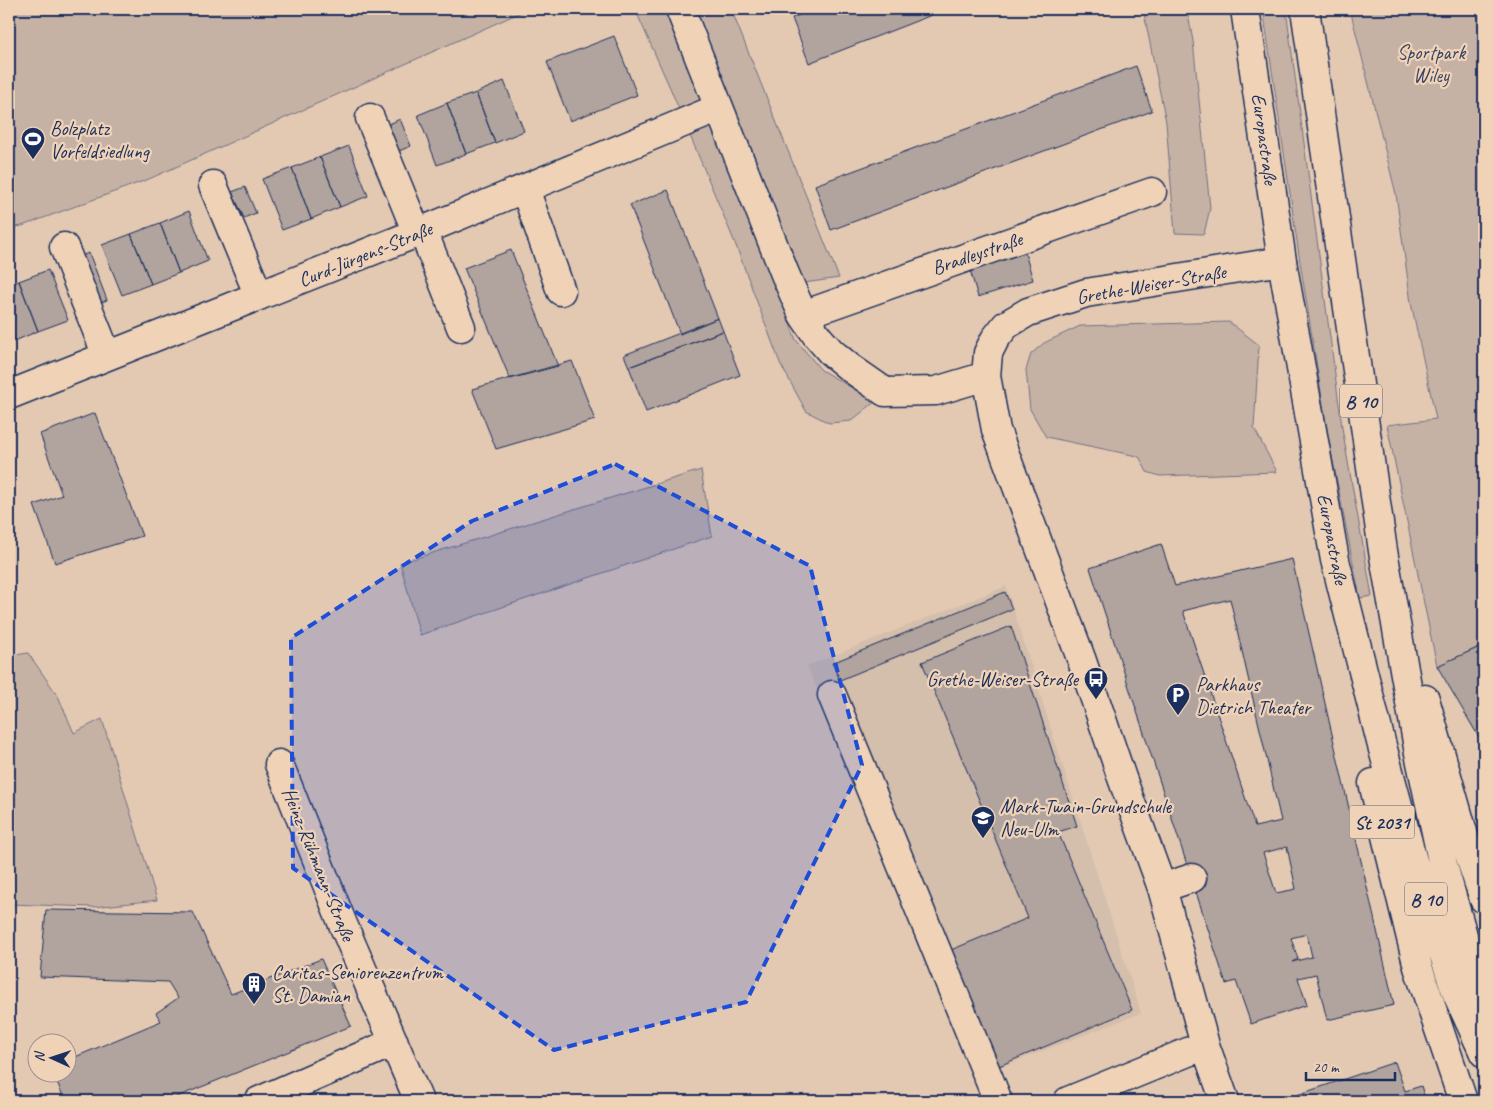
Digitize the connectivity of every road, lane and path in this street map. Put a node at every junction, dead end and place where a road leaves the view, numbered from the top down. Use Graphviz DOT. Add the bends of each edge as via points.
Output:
graph roads {
  1 [pos="680,9"];
  2 [pos="1245,9"];
  3 [pos="1305,9"];
  4 [pos="718,108"];
  5 [pos="370,118"];
  6 [pos="213,185"];
  7 [pos="525,189"];
  8 [pos="1152,192"];
  9 [pos="420,232"];
  10 [pos="64,247"];
  11 [pos="1282,261"];
  12 [pos="561,291"];
  13 [pos="259,296"];
  14 [pos="803,315"];
  15 [pos="461,327"];
  16 [pos="106,356"];
  17 [pos="986,376"];
  18 [pos="9,395"];
  19 [pos="1383,550"];
  20 [pos="1335,560"];
  21 [pos="832,695"];
  22 [pos="279,764"];
  23 [pos="1192,878"];
  24 [pos="1162,888"];
  25 [pos="1484,899"];
  26 [pos="1484,1009"];
  27 [pos="394,1042"];
  28 [pos="1205,1046"];
  29 [pos="1484,1053"];
  30 [pos="259,1101"];
  31 [pos="419,1101"];
  32 [pos="998,1101"];
  33 [pos="1068,1101"];
  34 [pos="1225,1101"];
  35 [pos="1463,1101"];
  1 -- 4 [label="main road"];
  2 -- 11 [label="main road, Europastraße / B 10"];
  3 -- 19 [label="main road, B 10"];
  4 -- 7 [label="main road, Curd-Jürgens-Straße"];
  4 -- 14 [label="main road"];
  5 -- 9 [label="main road"];
  6 -- 13 [label="main road"];
  7 -- 9 [label="main road, Curd-Jürgens-Straße"];
  7 -- 12 [label="main road"];
  8 -- 14 [label="main road, Bradleystraße"];
  9 -- 13 [label="main road, Curd-Jürgens-Straße"];
  9 -- 15 [label="main road"];
  10 -- 16 [label="main road"];
  11 -- 17 [label="main road, Grethe-Weiser-Straße" via="1086,293 1028,312 1006,325 995,339 988,353"];
  11 -- 20 [label="main road, Europastraße / B 10"];
  13 -- 16 [label="main road, Curd-Jürgens-Straße"];
  14 -- 17 [label="main road" via="831,352 885,392 936,391"];
  16 -- 18 [label="main road, Curd-Jürgens-Straße"];
  17 -- 24 [label="main road, Grethe-Weiser-Straße" via="996,430"];
  19 -- 25 [label="main road" via="1470,860"];
  19 -- 26 [label="main road, B 10" via="1443,866"];
  20 -- 29 [label="main road, Europastraße / B 10" via="1413,861 1457,994"];
  20 -- 35 [label="main road, St 2031" via="1365,751 1418,967"];
  21 -- 32 [label="main road"];
  22 -- 27 [label="main road, Heinz-Rühmann-Straße"];
  23 -- 24 [label="main road"];
  24 -- 28 [label="main road, Grethe-Weiser-Straße"];
  27 -- 30 [label="main road"];
  27 -- 31 [label="main road, Heinz-Rühmann-Straße"];
  28 -- 33 [label="main road"];
  28 -- 34 [label="main road, Grethe-Weiser-Straße"];
}
